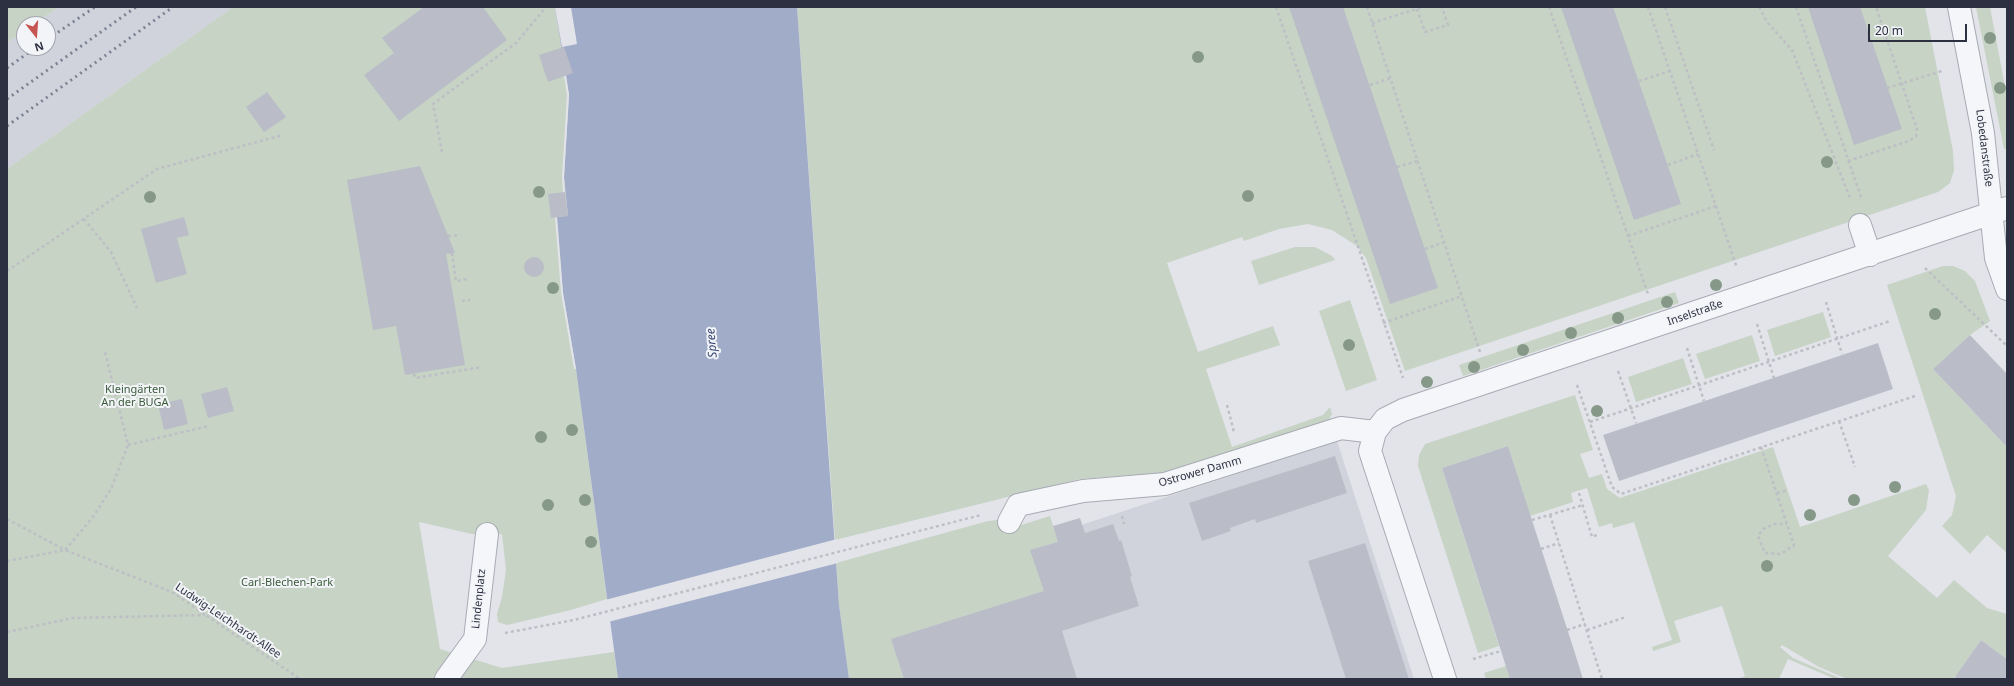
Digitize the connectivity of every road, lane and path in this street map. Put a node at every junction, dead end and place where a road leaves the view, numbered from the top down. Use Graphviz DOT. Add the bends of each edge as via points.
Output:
graph roads {
  1 [pos="546,7"];
  2 [pos="1276,7"];
  3 [pos="1367,7"];
  4 [pos="1423,7"];
  5 [pos="1442,7"];
  6 [pos="1549,7"];
  7 [pos="1648,7"];
  8 [pos="1664,7"];
  9 [pos="1759,7"];
  10 [pos="1796,7"];
  11 [pos="1876,7"];
  12 [pos="1959,7"];
  13 [pos="1417,9"];
  14 [pos="1372,23"];
  15 [pos="1944,70"];
  16 [pos="1670,71"];
  17 [pos="1391,78"];
  18 [pos="1639,82"];
  19 [pos="1902,83"];
  20 [pos="1370,85"];
  21 [pos="1887,88"];
  22 [pos="283,136"];
  23 [pos="1714,150"];
  24 [pos="442,152"];
  25 [pos="1698,154"];
  26 [pos="1418,161"];
  27 [pos="1848,161"];
  28 [pos="1668,165"];
  29 [pos="1397,167"];
  30 [pos="1863,202"];
  31 [pos="1716,206"];
  32 [pos="1999,211"];
  33 [pos="84,219"];
  34 [pos="1860,225"];
  35 [pos="460,235"];
  36 [pos="448,236"];
  37 [pos="1628,236"];
  38 [pos="1445,242"];
  39 [pos="1425,249"];
  40 [pos="452,253"];
  41 [pos="1870,255"];
  42 [pos="1925,268"];
  43 [pos="7,271"];
  44 [pos="467,279"];
  45 [pos="2007,289"];
  46 [pos="1648,294"];
  47 [pos="1747,295"];
  48 [pos="1462,296"];
  49 [pos="470,300"];
  50 [pos="462,301"];
  51 [pos="1826,302"];
  52 [pos="138,308"];
  53 [pos="1890,321"];
  54 [pos="1383,322"];
  55 [pos="1757,324"];
  56 [pos="1838,339"];
  57 [pos="2007,346"];
  58 [pos="1687,348"];
  59 [pos="105,352"];
  60 [pos="1480,352"];
  61 [pos="1842,354"];
  62 [pos="1769,362"];
  63 [pos="482,366"];
  64 [pos="1618,371"];
  65 [pos="414,374"];
  66 [pos="1403,378"];
  67 [pos="1774,378"];
  68 [pos="1577,385"];
  69 [pos="1699,385"];
  70 [pos="1915,396"];
  71 [pos="1704,401"];
  72 [pos="1631,409"];
  73 [pos="1840,421"];
  74 [pos="1590,422"];
  75 [pos="1636,423"];
  76 [pos="209,426"];
  77 [pos="1380,426"];
  78 [pos="128,445"];
  79 [pos="1761,447"];
  80 [pos="1855,467"];
  81 [pos="1788,490"];
  82 [pos="1579,493"];
  83 [pos="1776,493"];
  84 [pos="1582,505"];
  85 [pos="1013,514"];
  86 [pos="1550,515"];
  87 [pos="7,519"];
  88 [pos="1532,520"];
  89 [pos="1787,524"];
  90 [pos="486,534"];
  91 [pos="1599,534"];
  92 [pos="1559,543"];
  93 [pos="1541,549"];
  94 [pos="65,550"];
  95 [pos="7,561"];
  96 [pos="206,615"];
  97 [pos="1626,617"];
  98 [pos="1585,624"];
  99 [pos="1567,630"];
  100 [pos="1587,630"];
  101 [pos="7,632"];
  102 [pos="475,639"];
  103 [pos="1500,651"];
  104 [pos="1473,659"];
  105 [pos="300,679"];
  106 [pos="446,679"];
  107 [pos="1445,679"];
  108 [pos="1602,679"];
  1 -- 24 [label="path" via="516,43 433,104"];
  2 -- 54 [label="path"];
  3 -- 14 [label="path"];
  4 -- 13 [label="path"];
  5 -- 13 [label="path" via="1448,25 1425,32"];
  6 -- 37 [label="path"];
  7 -- 16 [label="path"];
  8 -- 23 [label="path"];
  9 -- 34 [label="path" via="1767,22 1792,50"];
  10 -- 27 [label="path"];
  11 -- 19 [label="path"];
  12 -- 32 [label="street, Lobedanstraße"];
  13 -- 14 [label="path"];
  14 -- 17 [label="path"];
  15 -- 19 [label="path"];
  16 -- 18 [label="path"];
  16 -- 25 [label="path"];
  17 -- 20 [label="path"];
  17 -- 26 [label="path"];
  19 -- 21 [label="path"];
  19 -- 27 [label="path" via="1916,136 1909,141"];
  22 -- 33 [label="path" via="157,169"];
  25 -- 28 [label="path"];
  25 -- 31 [label="path"];
  26 -- 29 [label="path"];
  26 -- 38 [label="path"];
  27 -- 30 [label="path"];
  31 -- 37 [label="path"];
  31 -- 47 [label="path"];
  32 -- 41 [label="street, Inselstraße"];
  32 -- 45 [label="street, Lobedanstraße" via="1996,258"];
  33 -- 43 [label="path"];
  33 -- 52 [label="path" via="111,252"];
  34 -- 41 [label="street"];
  35 -- 36 [label="path"];
  37 -- 46 [label="path"];
  38 -- 39 [label="path"];
  38 -- 48 [label="path"];
  40 -- 44 [label="path" via="456,281"];
  41 -- 47 [label="street, Inselstraße"];
  42 -- 57 [label="path"];
  47 -- 77 [label="street, Inselstraße" via="1403,410"];
  48 -- 54 [label="path"];
  48 -- 60 [label="path"];
  49 -- 50 [label="path"];
  51 -- 56 [label="path"];
  53 -- 56 [label="path"];
  54 -- 66 [label="path"];
  55 -- 62 [label="path"];
  56 -- 61 [label="path"];
  56 -- 62 [label="path"];
  58 -- 69 [label="path"];
  59 -- 78 [label="path"];
  62 -- 67 [label="path"];
  62 -- 69 [label="path"];
  63 -- 65 [label="path" via="415,378"];
  64 -- 72 [label="path"];
  68 -- 74 [label="path"];
  69 -- 71 [label="path"];
  69 -- 72 [label="path"];
  70 -- 73 [label="path"];
  72 -- 74 [label="path"];
  72 -- 75 [label="path"];
  73 -- 79 [label="path"];
  73 -- 80 [label="path"];
  74 -- 79 [label="path" via="1612,487 1621,494"];
  76 -- 78 [label="path"];
  77 -- 85 [label="street, Ostrower Damm" via="1341,428 1165,484 1083,491"];
  77 -- 107 [label="street" via="1370,451"];
  78 -- 94 [label="path" via="111,489 93,517"];
  79 -- 83 [label="path"];
  81 -- 83 [label="path"];
  82 -- 84 [label="path"];
  83 -- 89 [label="path"];
  84 -- 86 [label="path"];
  84 -- 91 [label="path" via="1592,537"];
  85 -- 102 [label="path" via="864,544 574,620"];
  86 -- 88 [label="path"];
  86 -- 92 [label="path"];
  87 -- 94 [label="path, Ludwig-Leichhardt-Allee"];
  89 -- 89 [label="path" via="1794,545 1781,554 1765,553 1758,536 1763,529 1774,524"];
  90 -- 102 [label="street, Lindenplatz"];
  92 -- 93 [label="path"];
  92 -- 98 [label="path"];
  94 -- 95 [label="path"];
  94 -- 96 [label="path, Ludwig-Leichhardt-Allee" via="172,592"];
  96 -- 101 [label="path" via="73,618"];
  96 -- 105 [label="path, Ludwig-Leichhardt-Allee"];
  97 -- 100 [label="path"];
  98 -- 99 [label="path"];
  98 -- 100 [label="path"];
  100 -- 108 [label="path"];
  102 -- 106 [label="street, Lindenplatz"];
  103 -- 104 [label="path"];
}
